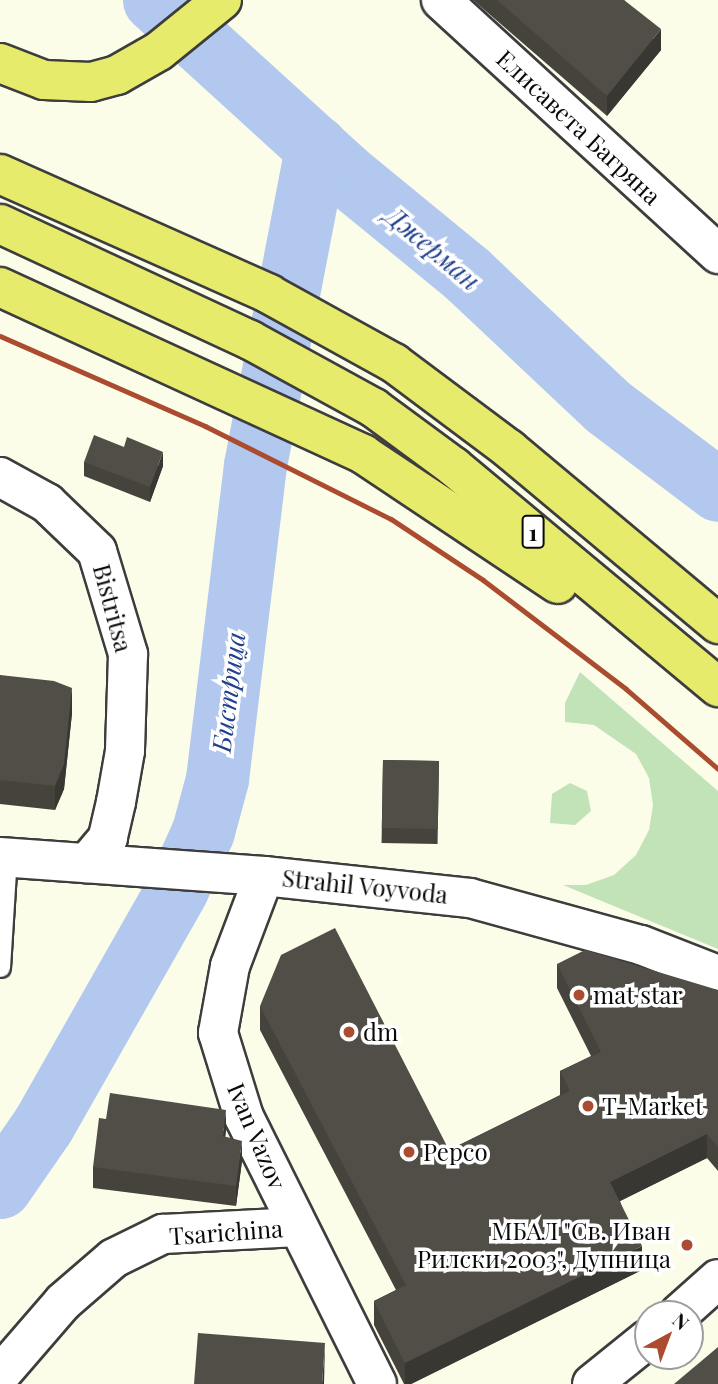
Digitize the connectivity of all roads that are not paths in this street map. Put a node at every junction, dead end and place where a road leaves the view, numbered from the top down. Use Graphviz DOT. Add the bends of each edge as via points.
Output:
graph roads {
  1 [pos="222,0"];
  2 [pos="441,0"];
  3 [pos="0,63"];
  4 [pos="0,174"];
  5 [pos="0,224"];
  6 [pos="718,254"];
  7 [pos="0,287"];
  8 [pos="0,477"];
  9 [pos="718,624"];
  10 [pos="718,688"];
  11 [pos="718,701"];
  12 [pos="4,857"];
  13 [pos="104,865"];
  14 [pos="264,876"];
  15 [pos="2,934"];
  16 [pos="0,967"];
  17 [pos="718,975"];
  18 [pos="298,1227"];
  19 [pos="718,1279"];
  20 [pos="695,1300"];
  21 [pos="634,1350"];
  22 [pos="0,1375"];
  23 [pos="377,1384"];
  24 [pos="592,1384"];
  1 -- 3 [label="main road" via="159,51 117,75 70,84"];
  2 -- 6 [label="street, Елисавета Багряна"];
  4 -- 9 [label="main road, 1" via="269,294 359,342 433,389"];
  5 -- 10 [label="main road, 1" via="250,340 339,388 445,459"];
  7 -- 11 [label="main road" via="332,438 425,492 521,557"];
  8 -- 13 [label="street, Bistritsa" via="47,503 97,551 128,654 125,751"];
  12 -- 13 [label="street, Strahil Voyvoda"];
  12 -- 15 [label="lane"];
  13 -- 14 [label="street, Strahil Voyvoda"];
  14 -- 17 [label="street, Strahil Voyvoda" via="499,903 641,946"];
  14 -- 18 [label="street, Ivan Vazov" via="230,966 218,1033 244,1117"];
  15 -- 16 [label="lane"];
  18 -- 22 [label="street, Tsarichina" via="163,1234 114,1258 63,1302"];
  18 -- 23 [label="street, Ivan Vazov"];
  19 -- 20 [label="street"];
  21 -- 24 [label="street"];
}
